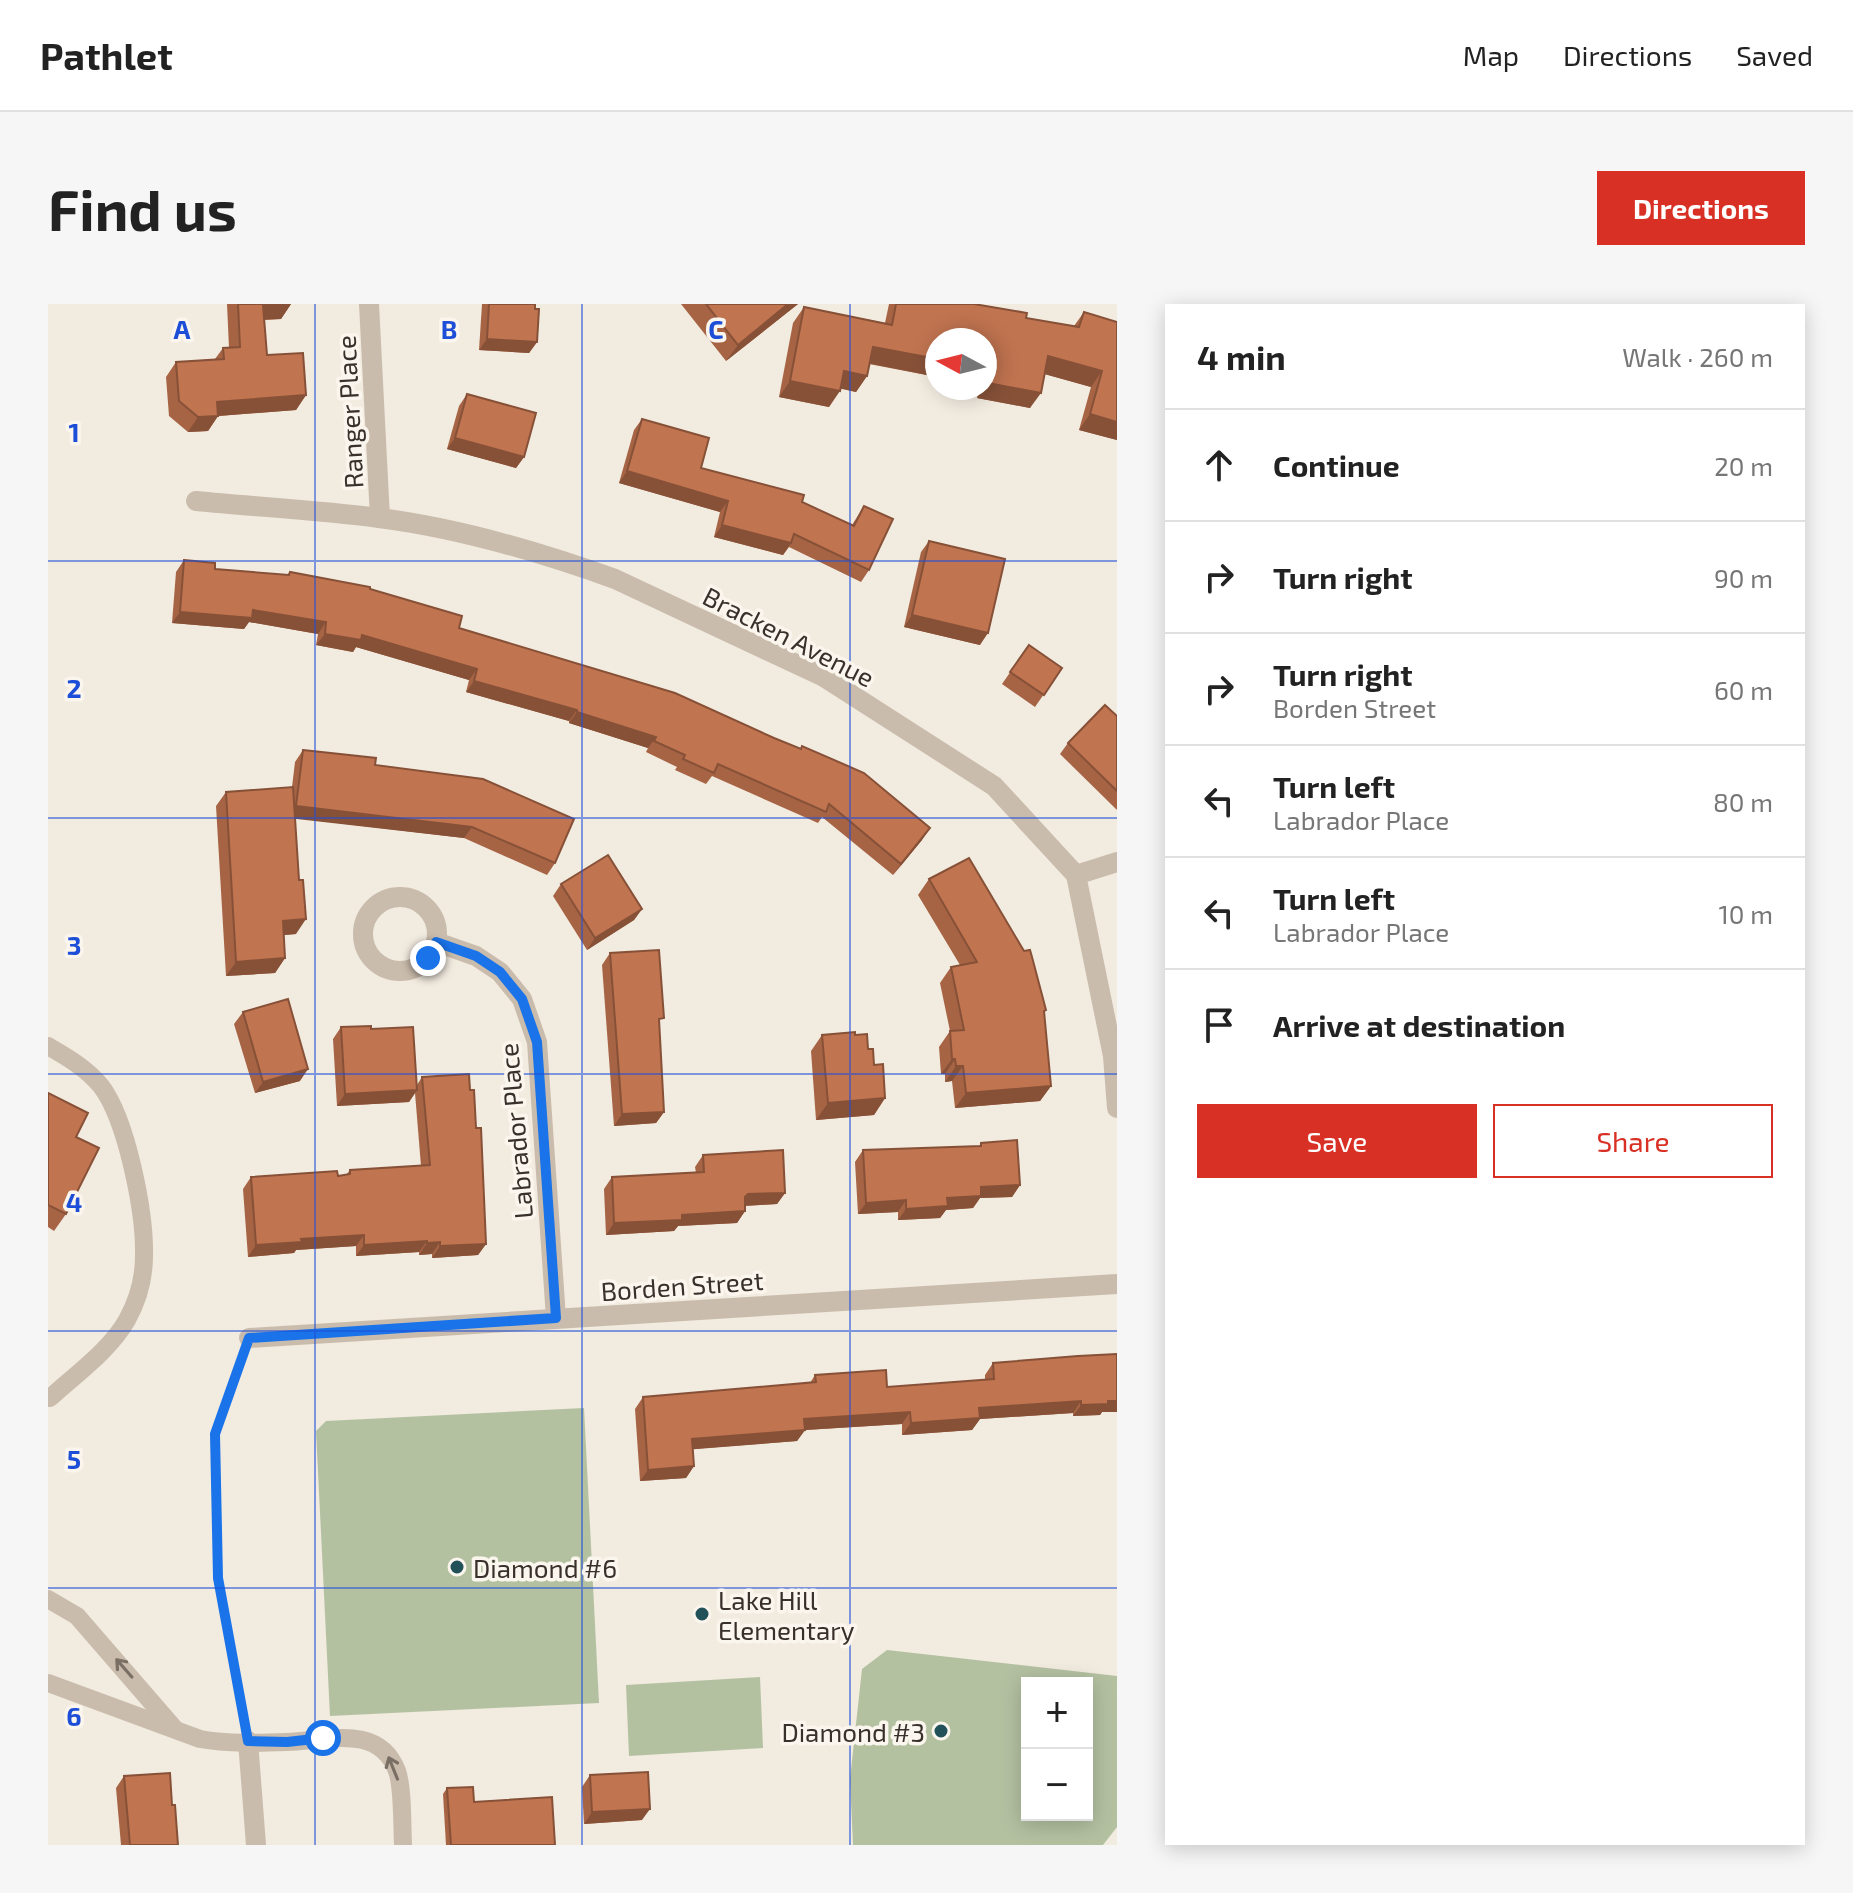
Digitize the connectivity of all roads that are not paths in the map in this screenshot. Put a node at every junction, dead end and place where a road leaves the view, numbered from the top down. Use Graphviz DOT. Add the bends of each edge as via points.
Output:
graph roads {
  1 [pos="369,304"];
  2 [pos="196,501"];
  3 [pos="380,518"];
  4 [pos="1117,862"];
  5 [pos="1076,875"];
  6 [pos="436,942"];
  7 [pos="48,1046"];
  8 [pos="1117,1108"];
  9 [pos="1117,1284"];
  10 [pos="556,1318"];
  11 [pos="249,1338"];
  12 [pos="49,1401"];
  13 [pos="48,1599"];
  14 [pos="48,1683"];
  15 [pos="174,1728"];
  16 [pos="248,1741"];
  17 [pos="256,1845"];
  18 [pos="403,1845"];
  1 -- 3 [label="street, Ranger Place"];
  2 -- 3 [label="street, Bracken Avenue"];
  3 -- 5 [label="street, Bracken Avenue" via="465,534 585,568 824,677 994,786"];
  4 -- 5 [label="street"];
  5 -- 8 [label="street" via="1113,1056"];
  6 -- 10 [label="street, Labrador Place" via="476,956 500,972 522,999 537,1042"];
  7 -- 12 [label="lane" via="77,1063 101,1087 119,1117 144,1255 140,1289 126,1321"];
  9 -- 10 [label="street, Borden Street"];
  10 -- 11 [label="street, Borden Street"];
  15 -- 13 [label="lane, one-way" via="77,1616"];
  14 -- 15 [label="lane"];
  15 -- 16 [label="lane" via="221,1743"];
  16 -- 17 [label="street"];
  18 -- 16 [label="lane, one-way" via="398,1773 371,1741 343,1736"];
}
